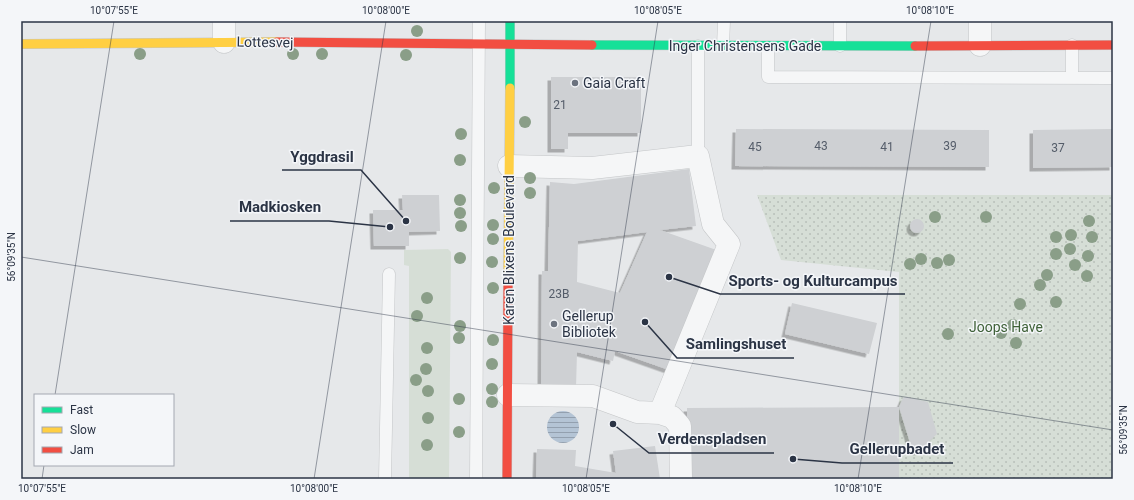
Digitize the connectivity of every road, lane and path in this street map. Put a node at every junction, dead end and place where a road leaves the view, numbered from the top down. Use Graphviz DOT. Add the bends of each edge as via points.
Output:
graph roads {
  1 [pos="479,21"];
  2 [pos="510,21"];
  3 [pos="724,21"];
  4 [pos="840,21"];
  5 [pos="980,21"];
  6 [pos="224,31"];
  7 [pos="21,44"];
  8 [pos="479,44"];
  9 [pos="510,44"];
  10 [pos="980,45"];
  11 [pos="1072,45"];
  12 [pos="1113,45"];
  13 [pos="698,46"];
  14 [pos="723,46"];
  15 [pos="840,46"];
  16 [pos="768,47"];
  17 [pos="1072,77"];
  18 [pos="1113,78"];
  19 [pos="698,156"];
  20 [pos="509,166"];
  21 [pos="389,274"];
  22 [pos="508,395"];
  23 [pos="660,413"];
  24 [pos="386,479"];
  25 [pos="476,479"];
  26 [pos="507,479"];
  27 [pos="681,479"];
  1 -- 8 [label="lane"];
  2 -- 9 [label="street, Karen Blixens Boulevard"];
  3 -- 14 [label="lane"];
  4 -- 15 [label="lane"];
  5 -- 10 [label="street"];
  6 -- 7 [label="street, Lottesvej"];
  6 -- 8 [label="street, Lottesvej"];
  8 -- 9 [label="street, Lottesvej"];
  8 -- 25 [label="lane"];
  9 -- 13 [label="street, Inger Christensens Gade"];
  9 -- 20 [label="street, Karen Blixens Boulevard"];
  10 -- 11 [label="street, Inger Christensens Gade"];
  10 -- 15 [label="street, Inger Christensens Gade"];
  11 -- 12 [label="street, Inger Christensens Gade"];
  11 -- 17 [label="lane"];
  13 -- 14 [label="street, Inger Christensens Gade"];
  13 -- 19 [label="lane"];
  14 -- 16 [label="street, Inger Christensens Gade"];
  15 -- 16 [label="street, Inger Christensens Gade"];
  16 -- 17 [label="lane" via="768,77"];
  17 -- 18 [label="lane"];
  19 -- 20 [label="street" via="592,168"];
  19 -- 23 [label="street" via="713,224 729,244"];
  20 -- 22 [label="street, Karen Blixens Boulevard"];
  21 -- 24 [label="lane"];
  22 -- 23 [label="street" via="593,396 637,412"];
  22 -- 26 [label="street, Karen Blixens Boulevard"];
  23 -- 27 [label="street" via="672,416 680,426"];
}
